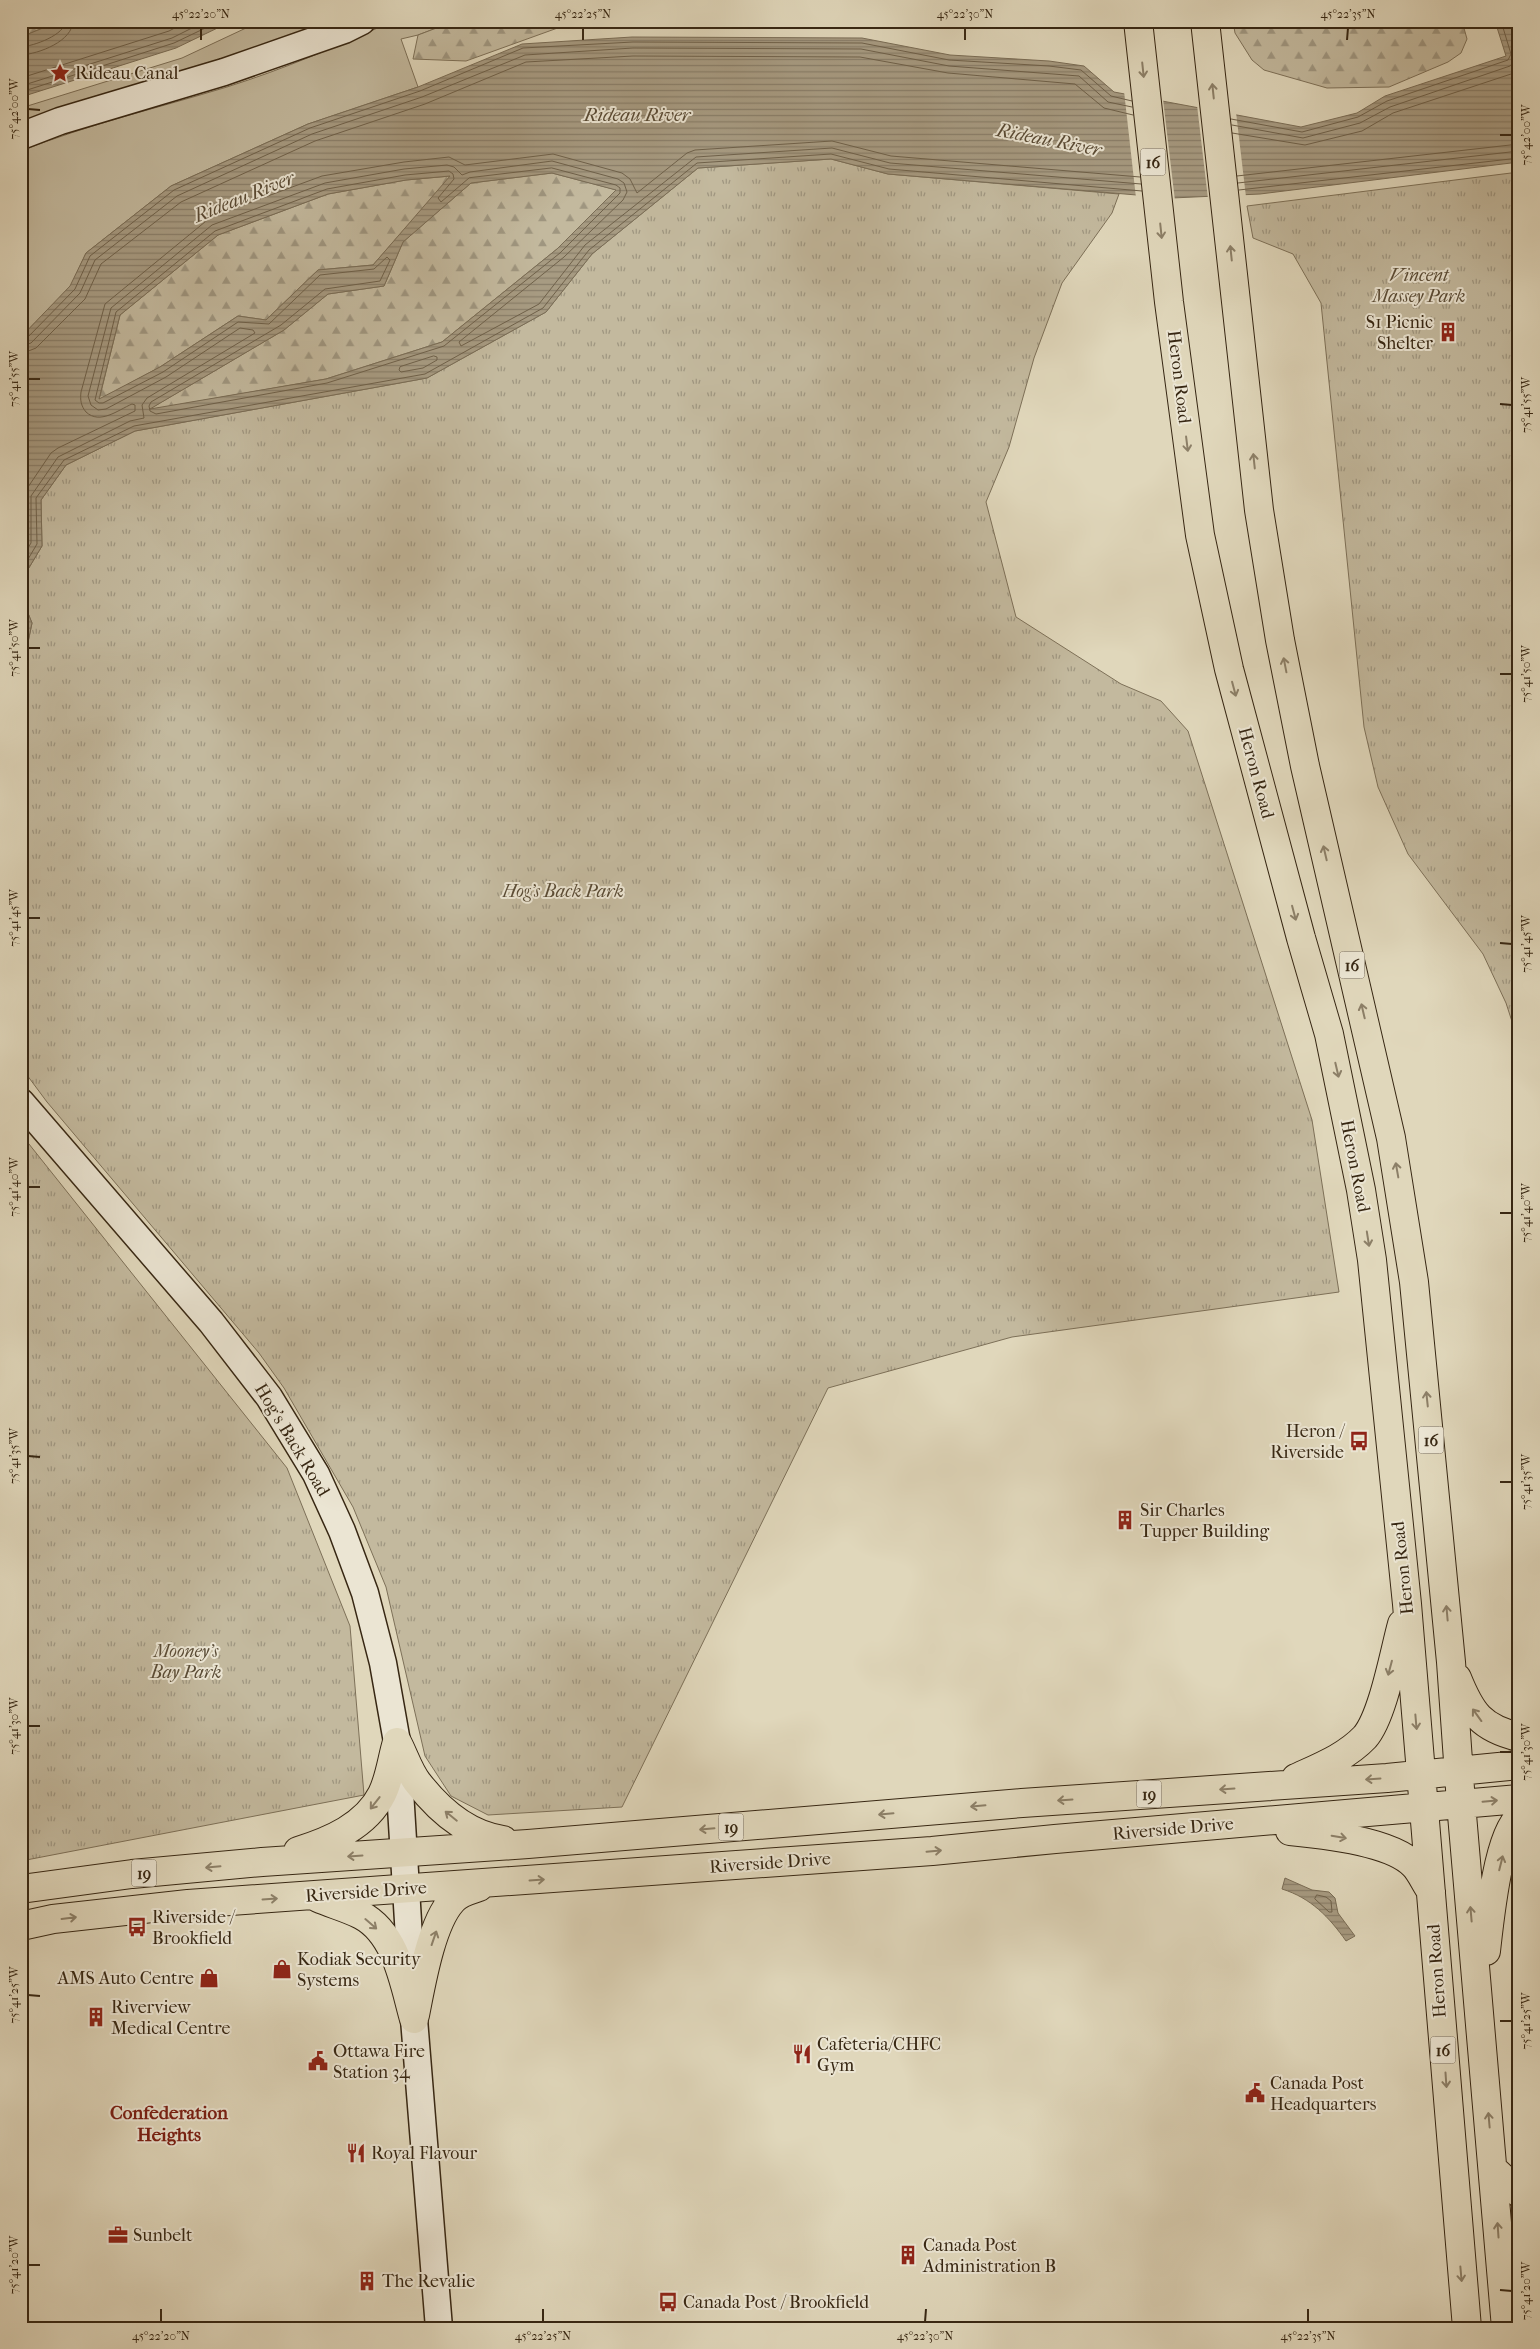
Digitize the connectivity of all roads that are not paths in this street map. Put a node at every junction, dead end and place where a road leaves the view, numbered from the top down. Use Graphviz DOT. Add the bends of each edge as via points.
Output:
graph roads {
  1 [pos="362,21"];
  2 [pos="1138,21"];
  3 [pos="1205,21"];
  4 [pos="21,136"];
  5 [pos="21,1102"];
  6 [pos="1407,1604"];
  7 [pos="1451,1662"];
  8 [pos="1519,1737"];
  9 [pos="397,1742"];
  10 [pos="1519,1765"];
  11 [pos="1458,1770"];
  12 [pos="1421,1775"];
  13 [pos="1275,1786"];
  14 [pos="1519,1799"];
  15 [pos="1461,1803"];
  16 [pos="1424,1807"];
  17 [pos="1519,1818"];
  18 [pos="1221,1825"];
  19 [pos="528,1844"];
  20 [pos="404,1852"];
  21 [pos="262,1862"];
  22 [pos="488,1884"];
  23 [pos="21,1889"];
  24 [pos="406,1889"];
  25 [pos="1431,1892"];
  26 [pos="312,1896"];
  27 [pos="21,1926"];
  28 [pos="1480,2015"];
  29 [pos="414,2019"];
  30 [pos="1493,2169"];
  31 [pos="1519,2193"];
  32 [pos="1456,2208"];
  33 [pos="1519,2254"];
  34 [pos="1502,2278"];
  35 [pos="439,2328"];
  36 [pos="1467,2328"];
  37 [pos="1492,2328"];
  38 [pos="1506,2328"];
  1 -- 4 [label="main road" via="224,72 60,121"];
  2 -- 6 [label="main road, Heron Road / 16, one-way" via="1196,514 1211,592 1252,757 1329,1034 1361,1190 1379,1315"];
  7 -- 3 [label="main road, 16, one-way" via="1420,1331 1399,1184 1374,1060 1305,766 1280,640 1259,510"];
  5 -- 9 [label="main road, Hog's Back Road" via="211,1322 269,1397 316,1474 365,1593 383,1663"];
  6 -- 12 [label="main road, Heron Road / 16, one-way"];
  6 -- 13 [label="main road, one-way" via="1379,1707 1366,1735 1332,1762"];
  8 -- 7 [label="main road, one-way" via="1483,1723 1466,1699"];
  7 -- 11 [label="main road, 16"];
  19 -- 9 [label="main road, one-way" via="492,1838 468,1829 417,1782"];
  9 -- 20 [label="main road, Hog's Back Road"];
  9 -- 21 [label="main road, one-way" via="382,1794 361,1821 330,1841"];
  10 -- 11 [label="main road, Riverside Drive / 19"];
  11 -- 12 [label="main road, Riverside Drive / 19"];
  11 -- 15 [label="main road, 16"];
  12 -- 13 [label="main road, Riverside Drive / 19, one-way"];
  12 -- 16 [label="main road, Heron Road / 16"];
  13 -- 19 [label="main road, Riverside Drive / 19, one-way" via="1022,1802"];
  15 -- 14 [label="main road, Riverside Drive / 19, one-way"];
  15 -- 16 [label="main road, Riverside Drive / 19"];
  28 -- 15 [label="main road, 16, one-way"];
  16 -- 18 [label="main road, Riverside Drive / 19"];
  16 -- 25 [label="main road, Heron Road / 16"];
  28 -- 17 [label="main road, one-way" via="1492,1896 1508,1836"];
  22 -- 18 [label="main road, Riverside Drive / 19, one-way" via="932,1851"];
  18 -- 25 [label="main road, one-way" via="1342,1837 1399,1853 1414,1865"];
  19 -- 20 [label="main road, Riverside Drive / 19"];
  20 -- 21 [label="main road, Riverside Drive / 19, one-way"];
  20 -- 24 [label="main road, Hog's Back Road"];
  21 -- 23 [label="main road, Riverside Drive / 19, one-way" via="132,1874"];
  22 -- 24 [label="main road, Riverside Drive / 19"];
  29 -- 22 [label="main road, one-way" via="442,1917 452,1900"];
  24 -- 26 [label="main road, Riverside Drive / 19"];
  24 -- 29 [label="main road, Hog's Back Road"];
  25 -- 32 [label="main road, Heron Road / 16, one-way"];
  27 -- 26 [label="main road, Riverside Drive / 19, one-way" via="188,1904"];
  26 -- 29 [label="main road, one-way" via="362,1916 375,1926 397,1960"];
  30 -- 28 [label="main road, 16, one-way"];
  29 -- 35 [label="main road, Hog's Back Road"];
  30 -- 31 [label="main road"];
  34 -- 30 [label="main road, 16, one-way"];
  32 -- 36 [label="main road, Heron Road / 16, one-way"];
  32 -- 37 [label="main road" via="1481,2243"];
  33 -- 34 [label="main road"];
  34 -- 38 [label="main road, 16"];
}
